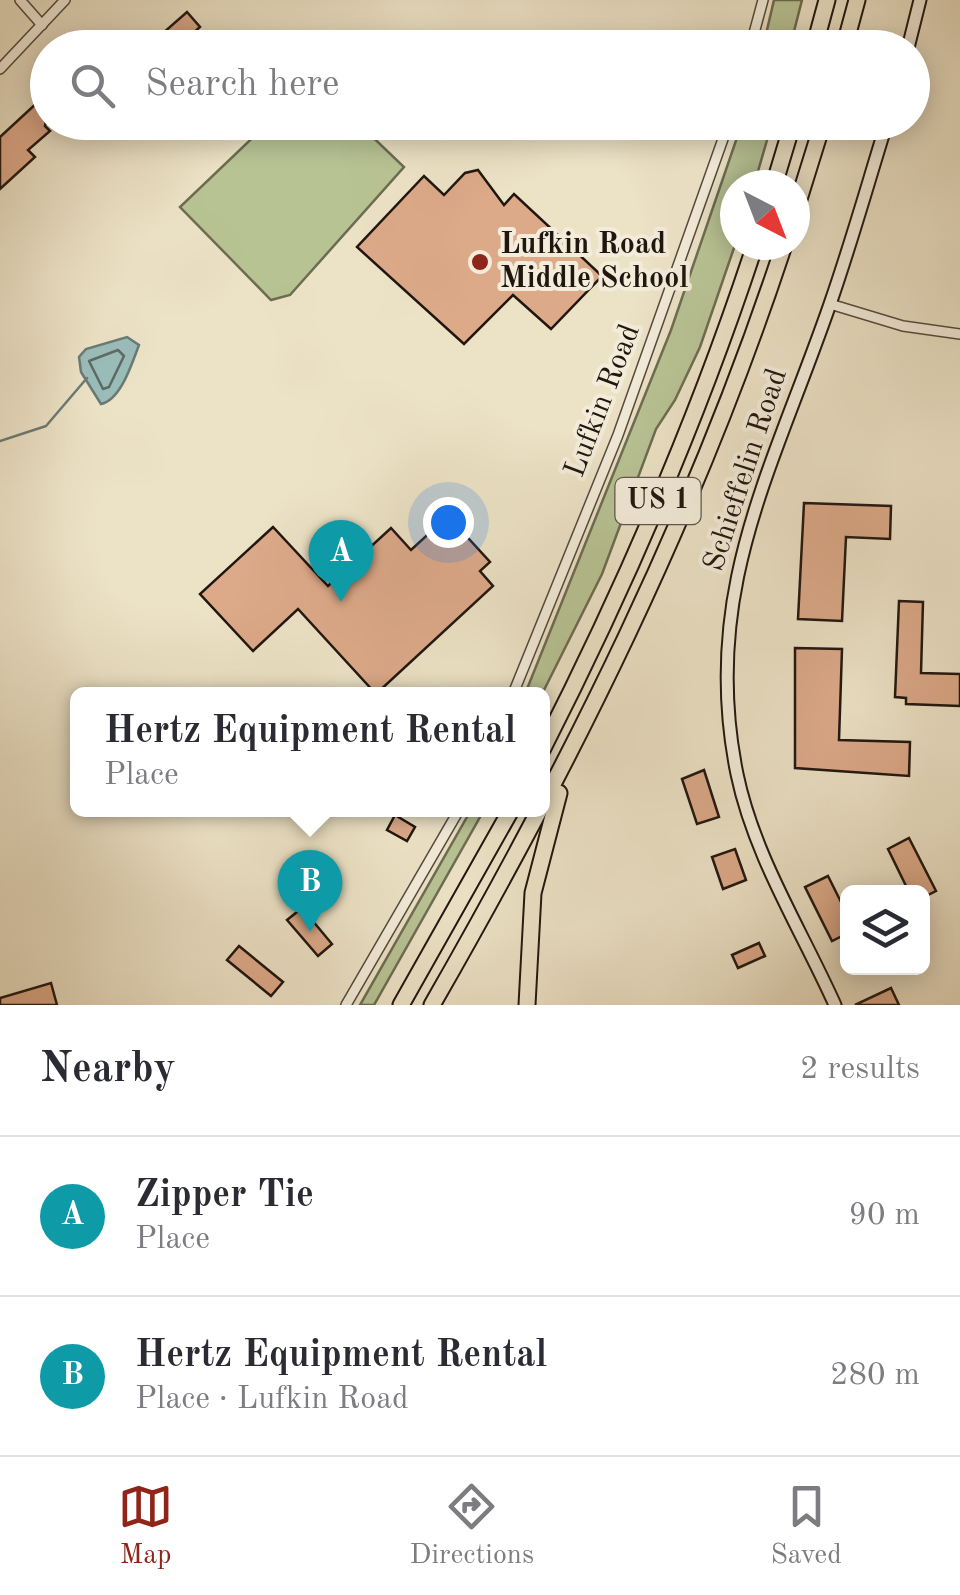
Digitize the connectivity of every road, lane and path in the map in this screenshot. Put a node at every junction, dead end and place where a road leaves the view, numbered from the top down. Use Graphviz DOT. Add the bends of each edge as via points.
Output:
graph roads {
  1 [pos="20,0"];
  2 [pos="65,0"];
  3 [pos="763,0"];
  4 [pos="827,0"];
  5 [pos="857,0"];
  6 [pos="920,0"];
  7 [pos="42,25"];
  8 [pos="37,30"];
  9 [pos="755,30"];
  10 [pos="819,30"];
  11 [pos="849,30"];
  12 [pos="912,30"];
  13 [pos="30,38"];
  14 [pos="0,69"];
  15 [pos="723,140"];
  16 [pos="788,140"];
  17 [pos="817,140"];
  18 [pos="881,140"];
  19 [pos="779,170"];
  20 [pos="808,170"];
  21 [pos="750,260"];
  22 [pos="778,260"];
  23 [pos="830,304"];
  24 [pos="960,334"];
  25 [pos="516,687"];
  26 [pos="550,734"];
  27 [pos="565,768"];
  28 [pos="550,795"];
  29 [pos="455,817"];
  30 [pos="507,817"];
  31 [pos="538,817"];
  32 [pos="346,1005"];
  33 [pos="401,1005"];
  34 [pos="432,1005"];
  35 [pos="526,1005"];
  36 [pos="835,1005"];
  1 -- 7 [label="street"];
  2 -- 7 [label="street"];
  3 -- 9 [label="street"];
  4 -- 10 [label="highway"];
  5 -- 11 [label="highway"];
  6 -- 12 [label="street"];
  7 -- 8 [label="street"];
  13 -- 14 [label="street"];
  15 -- 25 [label="street, Lufkin Road" via="624,418"];
  16 -- 19 [label="highway"];
  17 -- 20 [label="highway"];
  18 -- 23 [label="street, Schieffelin Road"];
  21 -- 26 [label="highway, US 1" via="681,447"];
  22 -- 27 [label="highway, US 1" via="694,490"];
  23 -- 24 [label="street" via="903,326"];
  23 -- 36 [label="street, Schieffelin Road" via="748,523 733,582 726,708 759,845"];
  27 -- 28 [label="highway, US 1"];
  27 -- 35 [label="highway" via="533,893"];
  29 -- 32 [label="street"];
  30 -- 33 [label="highway"];
  31 -- 34 [label="highway, US 1"];
}
